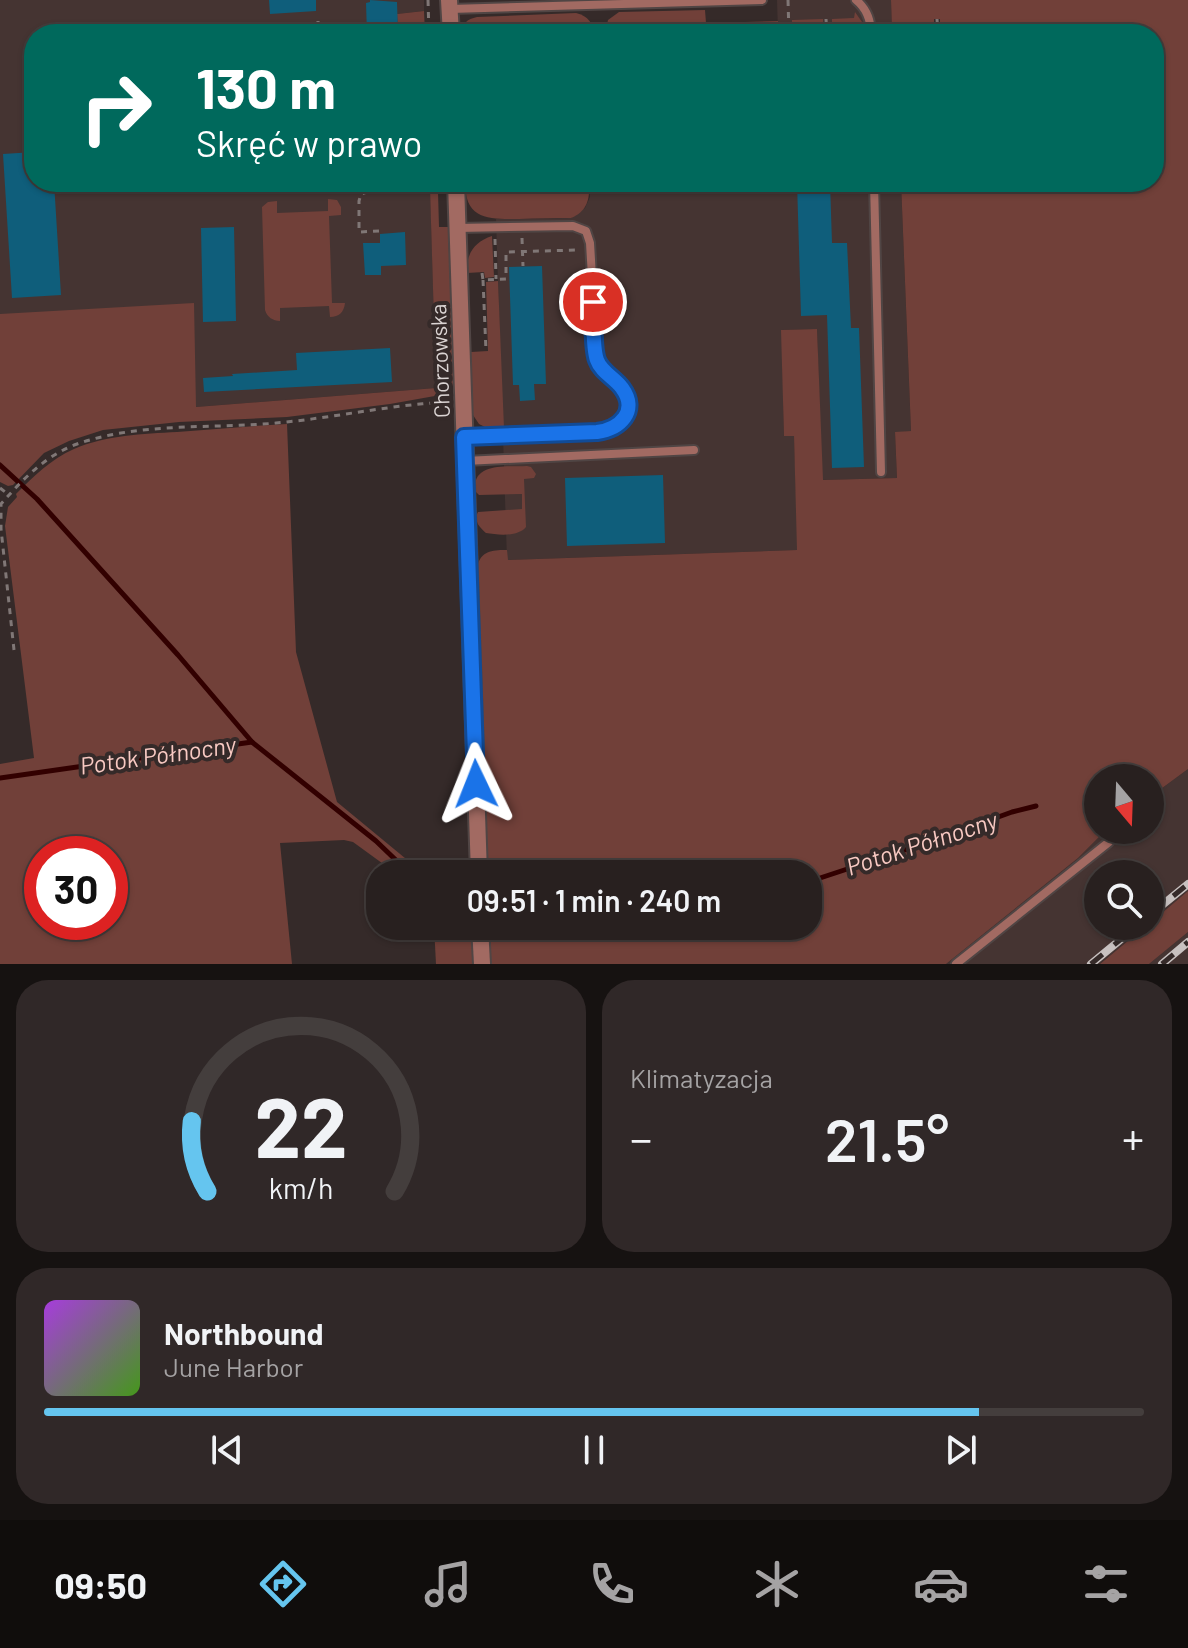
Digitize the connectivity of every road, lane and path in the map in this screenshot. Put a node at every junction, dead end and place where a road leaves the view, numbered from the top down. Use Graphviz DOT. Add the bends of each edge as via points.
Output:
graph roads {
  1 [pos="428,0"];
  2 [pos="762,0"];
  3 [pos="788,0"];
  4 [pos="856,0"];
  5 [pos="450,4"];
  6 [pos="826,19"];
  7 [pos="937,19"];
  8 [pos="429,24"];
  9 [pos="451,24"];
  10 [pos="789,24"];
  11 [pos="826,24"];
  12 [pos="871,24"];
  13 [pos="937,24"];
  14 [pos="367,192"];
  15 [pos="456,192"];
  16 [pos="874,192"];
  17 [pos="494,227"];
  18 [pos="521,227"];
  19 [pos="457,228"];
  20 [pos="379,231"];
  21 [pos="591,250"];
  22 [pos="522,251"];
  23 [pos="523,266"];
  24 [pos="482,273"];
  25 [pos="496,279"];
  26 [pos="483,280"];
  27 [pos="486,351"];
  28 [pos="463,400"];
  29 [pos="464,437"];
  30 [pos="694,450"];
  31 [pos="465,461"];
  32 [pos="881,472"];
  33 [pos="0,488"];
  34 [pos="9,495"];
  35 [pos="14,650"];
  36 [pos="1106,844"];
  37 [pos="479,860"];
  38 [pos="481,940"];
  39 [pos="482,964"];
  40 [pos="956,964"];
  1 -- 8 [label="path"];
  2 -- 5 [label="lane"];
  3 -- 10 [label="path"];
  4 -- 12 [label="lane"];
  5 -- 9 [label="street"];
  6 -- 11 [label="path"];
  7 -- 13 [label="path"];
  14 -- 20 [label="path" via="359,201 359,232"];
  15 -- 19 [label="street, Chorzowska"];
  16 -- 32 [label="lane"];
  17 -- 18 [label="lane"];
  17 -- 19 [label="lane"];
  17 -- 25 [label="path"];
  18 -- 21 [label="lane" via="580,228 588,235"];
  18 -- 22 [label="path"];
  19 -- 28 [label="street, Chorzowska"];
  21 -- 22 [label="path"];
  21 -- 29 [label="lane" via="597,361 627,397 622,422 597,432"];
  22 -- 23 [label="path"];
  22 -- 25 [label="path" via="506,252 506,279"];
  24 -- 26 [label="path"];
  25 -- 26 [label="path"];
  26 -- 27 [label="path"];
  28 -- 29 [label="street, Chorzowska"];
  28 -- 34 [label="path" via="276,423 115,434 47,459"];
  29 -- 31 [label="street, Chorzowska"];
  30 -- 31 [label="lane"];
  31 -- 37 [label="street, Chorzowska"];
  33 -- 34 [label="path"];
  34 -- 35 [label="path" via="1,504 1,529"];
  36 -- 40 [label="lane"];
  38 -- 39 [label="street"];
}
